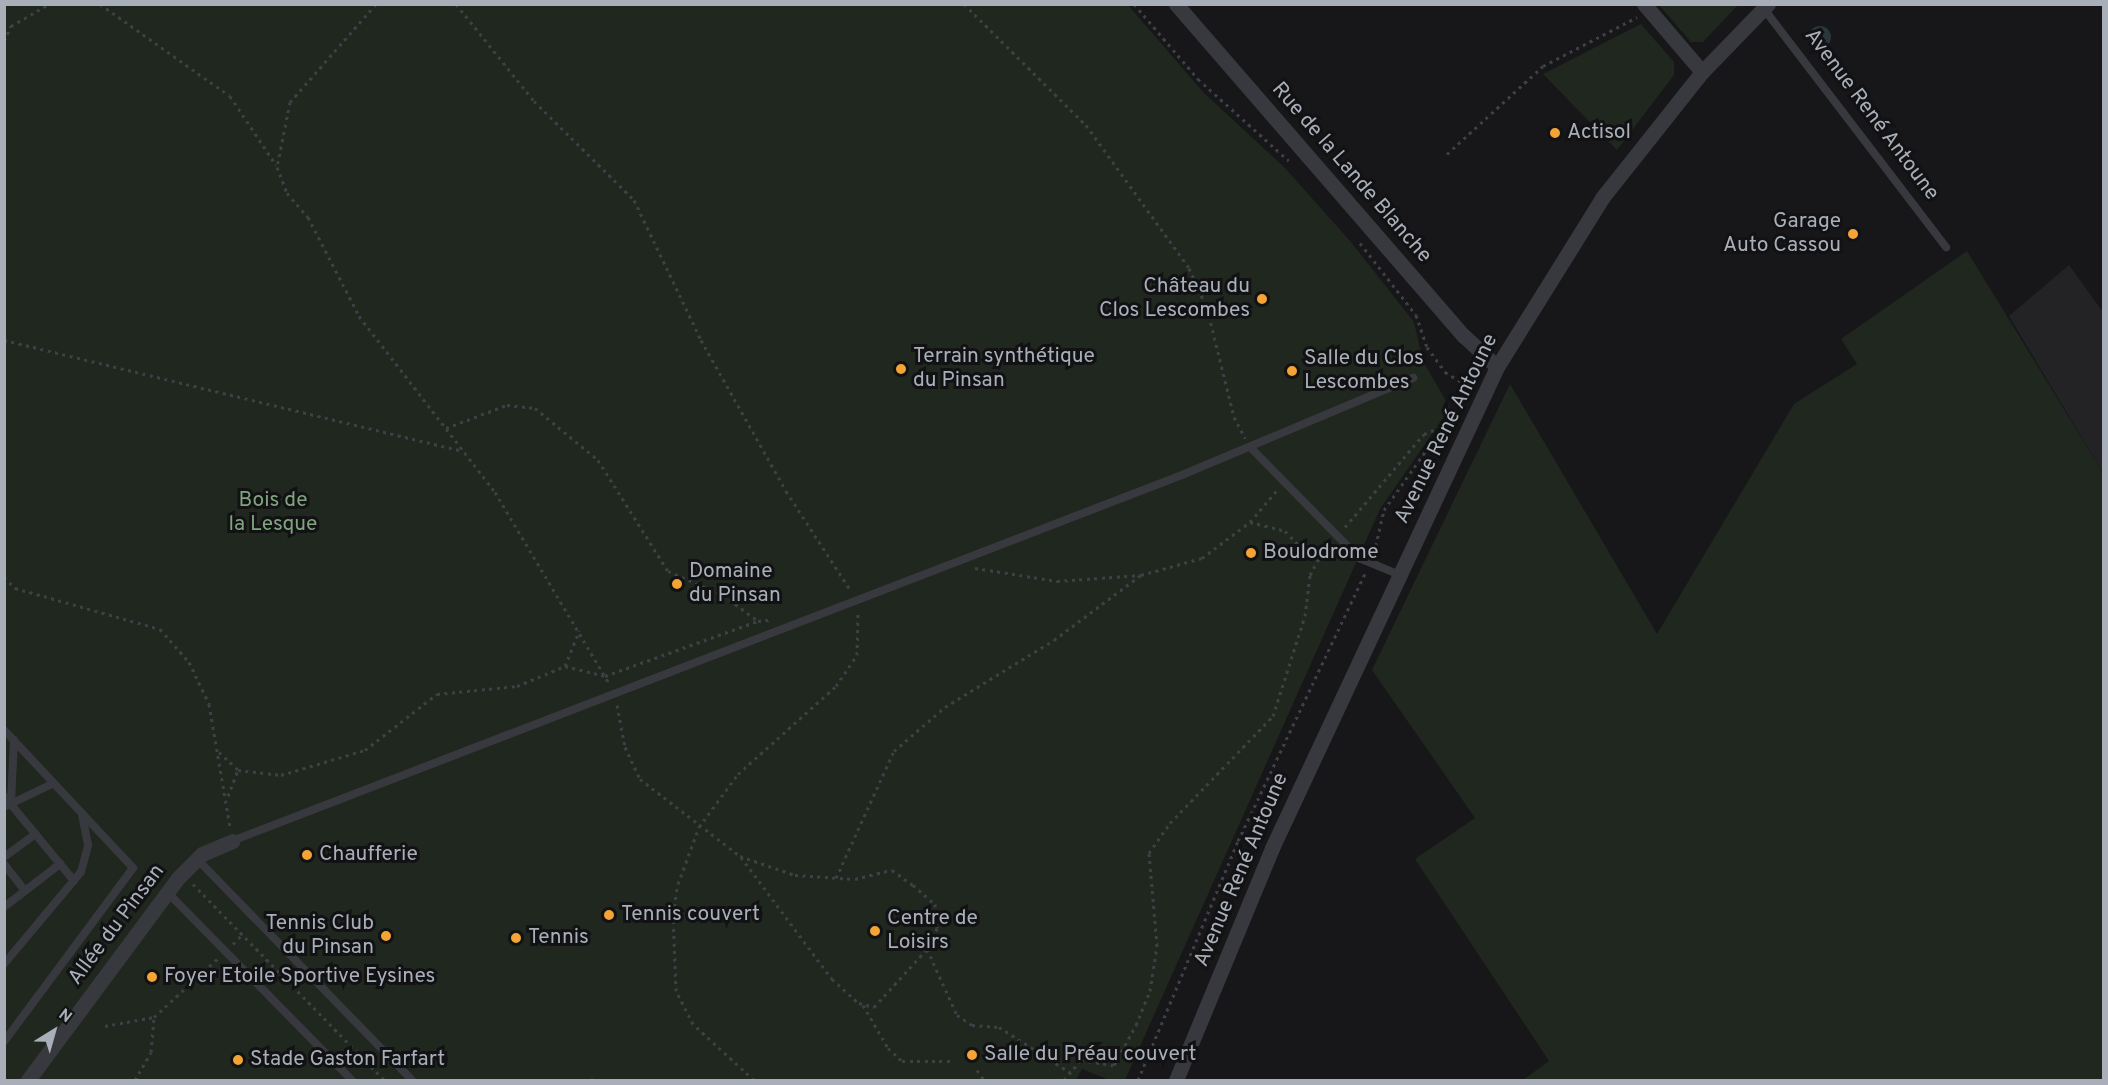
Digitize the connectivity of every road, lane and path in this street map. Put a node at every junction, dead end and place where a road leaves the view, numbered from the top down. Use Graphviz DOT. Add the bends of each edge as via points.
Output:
graph roads {
  1 [pos="49,4"];
  2 [pos="100,4"];
  3 [pos="376,4"];
  4 [pos="456,4"];
  5 [pos="964,4"];
  6 [pos="1134,4"];
  7 [pos="1176,4"];
  8 [pos="1766,7"];
  9 [pos="1646,8"];
  10 [pos="4,41"];
  11 [pos="1702,72"];
  12 [pos="1448,154"];
  13 [pos="277,166"];
  14 [pos="1298,171"];
  15 [pos="1358,241"];
  16 [pos="1946,247"];
  17 [pos="4,340"];
  18 [pos="1497,367"];
  19 [pos="1413,378"];
  20 [pos="1472,388"];
  21 [pos="446,428"];
  22 [pos="1439,428"];
  23 [pos="1250,447"];
  24 [pos="464,452"];
  25 [pos="1283,482"];
  26 [pos="1250,522"];
  27 [pos="1337,537"];
  28 [pos="957,562"];
  29 [pos="1370,562"];
  30 [pos="1316,563"];
  31 [pos="1400,574"];
  32 [pos="1141,575"];
  33 [pos="4,577"];
  34 [pos="850,588"];
  35 [pos="839,593"];
  36 [pos="858,600"];
  37 [pos="773,620"];
  38 [pos="758,621"];
  39 [pos="579,631"];
  40 [pos="565,666"];
  41 [pos="605,675"];
  42 [pos="615,693"];
  43 [pos="4,730"];
  44 [pos="14,740"];
  45 [pos="219,752"];
  46 [pos="238,770"];
  47 [pos="54,783"];
  48 [pos="4,796"];
  49 [pos="227,798"];
  50 [pos="8,805"];
  51 [pos="82,813"];
  52 [pos="699,827"];
  53 [pos="36,834"];
  54 [pos="232,841"];
  55 [pos="740,856"];
  56 [pos="4,857"];
  57 [pos="197,859"];
  58 [pos="4,864"];
  59 [pos="60,864"];
  60 [pos="182,873"];
  61 [pos="836,878"];
  62 [pos="74,881"];
  63 [pos="25,891"];
  64 [pos="167,892"];
  65 [pos="4,907"];
  66 [pos="927,949"];
  67 [pos="5,962"];
  68 [pos="208,967"];
  69 [pos="862,1004"];
  70 [pos="154,1017"];
  71 [pos="105,1026"];
  72 [pos="4,1042"];
  73 [pos="954,1061"];
  74 [pos="977,1070"];
  75 [pos="1071,1073"];
  76 [pos="28,1080"];
  77 [pos="135,1080"];
  78 [pos="352,1080"];
  79 [pos="384,1080"];
  80 [pos="412,1080"];
  81 [pos="754,1080"];
  82 [pos="984,1080"];
  83 [pos="1064,1080"];
  84 [pos="1138,1080"];
  85 [pos="1176,1080"];
  1 -- 10 [label="path" via="11,26"];
  2 -- 13 [label="path" via="231,96"];
  3 -- 13 [label="path" via="290,102"];
  4 -- 34 [label="path" via="534,101 634,200 707,350 786,491"];
  5 -- 23 [label="path" via="1086,125 1189,268 1208,308 1234,417"];
  6 -- 14 [label="path" via="1198,79"];
  7 -- 18 [label="street, Rue de la Lande Blanche" via="1464,336"];
  8 -- 11 [label="street, Avenue René Antoune"];
  8 -- 16 [label="lane, Avenue René Antoune"];
  9 -- 11 [label="street"];
  9 -- 12 [label="path" via="1543,66"];
  11 -- 18 [label="street, Avenue René Antoune" via="1602,198"];
  13 -- 21 [label="path" via="287,193 308,217 359,316"];
  15 -- 20 [label="path" via="1416,315 1427,347 1445,372"];
  17 -- 24 [label="path"];
  18 -- 20 [label="path"];
  18 -- 31 [label="street, Avenue René Antoune"];
  19 -- 23 [label="lane"];
  20 -- 22 [label="path"];
  21 -- 24 [label="path"];
  21 -- 38 [label="path" via="507,405 535,408 598,460 668,571 723,595"];
  22 -- 27 [label="path" via="1424,434"];
  22 -- 29 [label="path" via="1384,510"];
  23 -- 25 [label="lane"];
  23 -- 28 [label="lane"];
  24 -- 39 [label="path" via="495,492"];
  25 -- 26 [label="path"];
  25 -- 27 [label="lane"];
  26 -- 30 [label="path" via="1285,531"];
  26 -- 32 [label="path" via="1202,558"];
  27 -- 29 [label="lane"];
  27 -- 30 [label="path" via="1329,540"];
  28 -- 32 [label="path" via="993,574 1057,581"];
  28 -- 36 [label="lane"];
  29 -- 31 [label="lane"];
  29 -- 84 [label="path" via="1238,841"];
  30 -- 75 [label="path" via="1273,716 1170,823 1149,853 1157,945 1150,992 1136,1024 1114,1065 1082,1060"];
  31 -- 85 [label="street, Avenue René Antoune" via="1272,848"];
  32 -- 61 [label="path" via="1054,640 945,707 894,751"];
  33 -- 45 [label="path" via="15,588 160,629 189,662 209,704"];
  34 -- 35 [label="path"];
  34 -- 36 [label="path"];
  36 -- 42 [label="lane"];
  36 -- 52 [label="path" via="857,655 836,686 738,774"];
  37 -- 38 [label="path"];
  38 -- 41 [label="path"];
  39 -- 40 [label="path"];
  39 -- 41 [label="path"];
  40 -- 41 [label="path"];
  40 -- 46 [label="path" via="517,686 437,694 365,750 281,775"];
  41 -- 42 [label="path"];
  42 -- 52 [label="path" via="625,747 640,779"];
  42 -- 54 [label="lane"];
  43 -- 44 [label="lane"];
  44 -- 47 [label="lane"];
  44 -- 50 [label="lane"];
  45 -- 46 [label="path"];
  45 -- 49 [label="path"];
  46 -- 49 [label="path"];
  47 -- 50 [label="lane"];
  47 -- 51 [label="lane"];
  48 -- 50 [label="lane"];
  49 -- 54 [label="path"];
  50 -- 53 [label="lane"];
  51 -- 62 [label="lane" via="88,845"];
  51 -- 72 [label="lane" via="133,868"];
  52 -- 55 [label="path"];
  52 -- 81 [label="path" via="673,914 676,991 693,1024"];
  53 -- 56 [label="lane"];
  53 -- 59 [label="lane"];
  54 -- 57 [label="street, Allée du Pinsan"];
  55 -- 61 [label="path" via="795,875"];
  55 -- 69 [label="path" via="832,979"];
  57 -- 60 [label="street, Allée du Pinsan"];
  57 -- 80 [label="lane"];
  58 -- 63 [label="lane"];
  59 -- 62 [label="lane"];
  59 -- 63 [label="lane"];
  60 -- 64 [label="street, Allée du Pinsan"];
  60 -- 79 [label="path"];
  61 -- 66 [label="path" via="892,870 913,885 935,904 937,928"];
  62 -- 67 [label="lane"];
  63 -- 65 [label="lane"];
  64 -- 76 [label="street, Allée du Pinsan"];
  64 -- 78 [label="lane"];
  66 -- 69 [label="path" via="874,1007"];
  66 -- 75 [label="path" via="957,1016 972,1025 999,1027"];
  68 -- 70 [label="path"];
  69 -- 73 [label="path" via="894,1056 913,1063"];
  70 -- 71 [label="path"];
  70 -- 77 [label="path" via="151,1052"];
  74 -- 82 [label="path"];
  75 -- 83 [label="path"];
}
